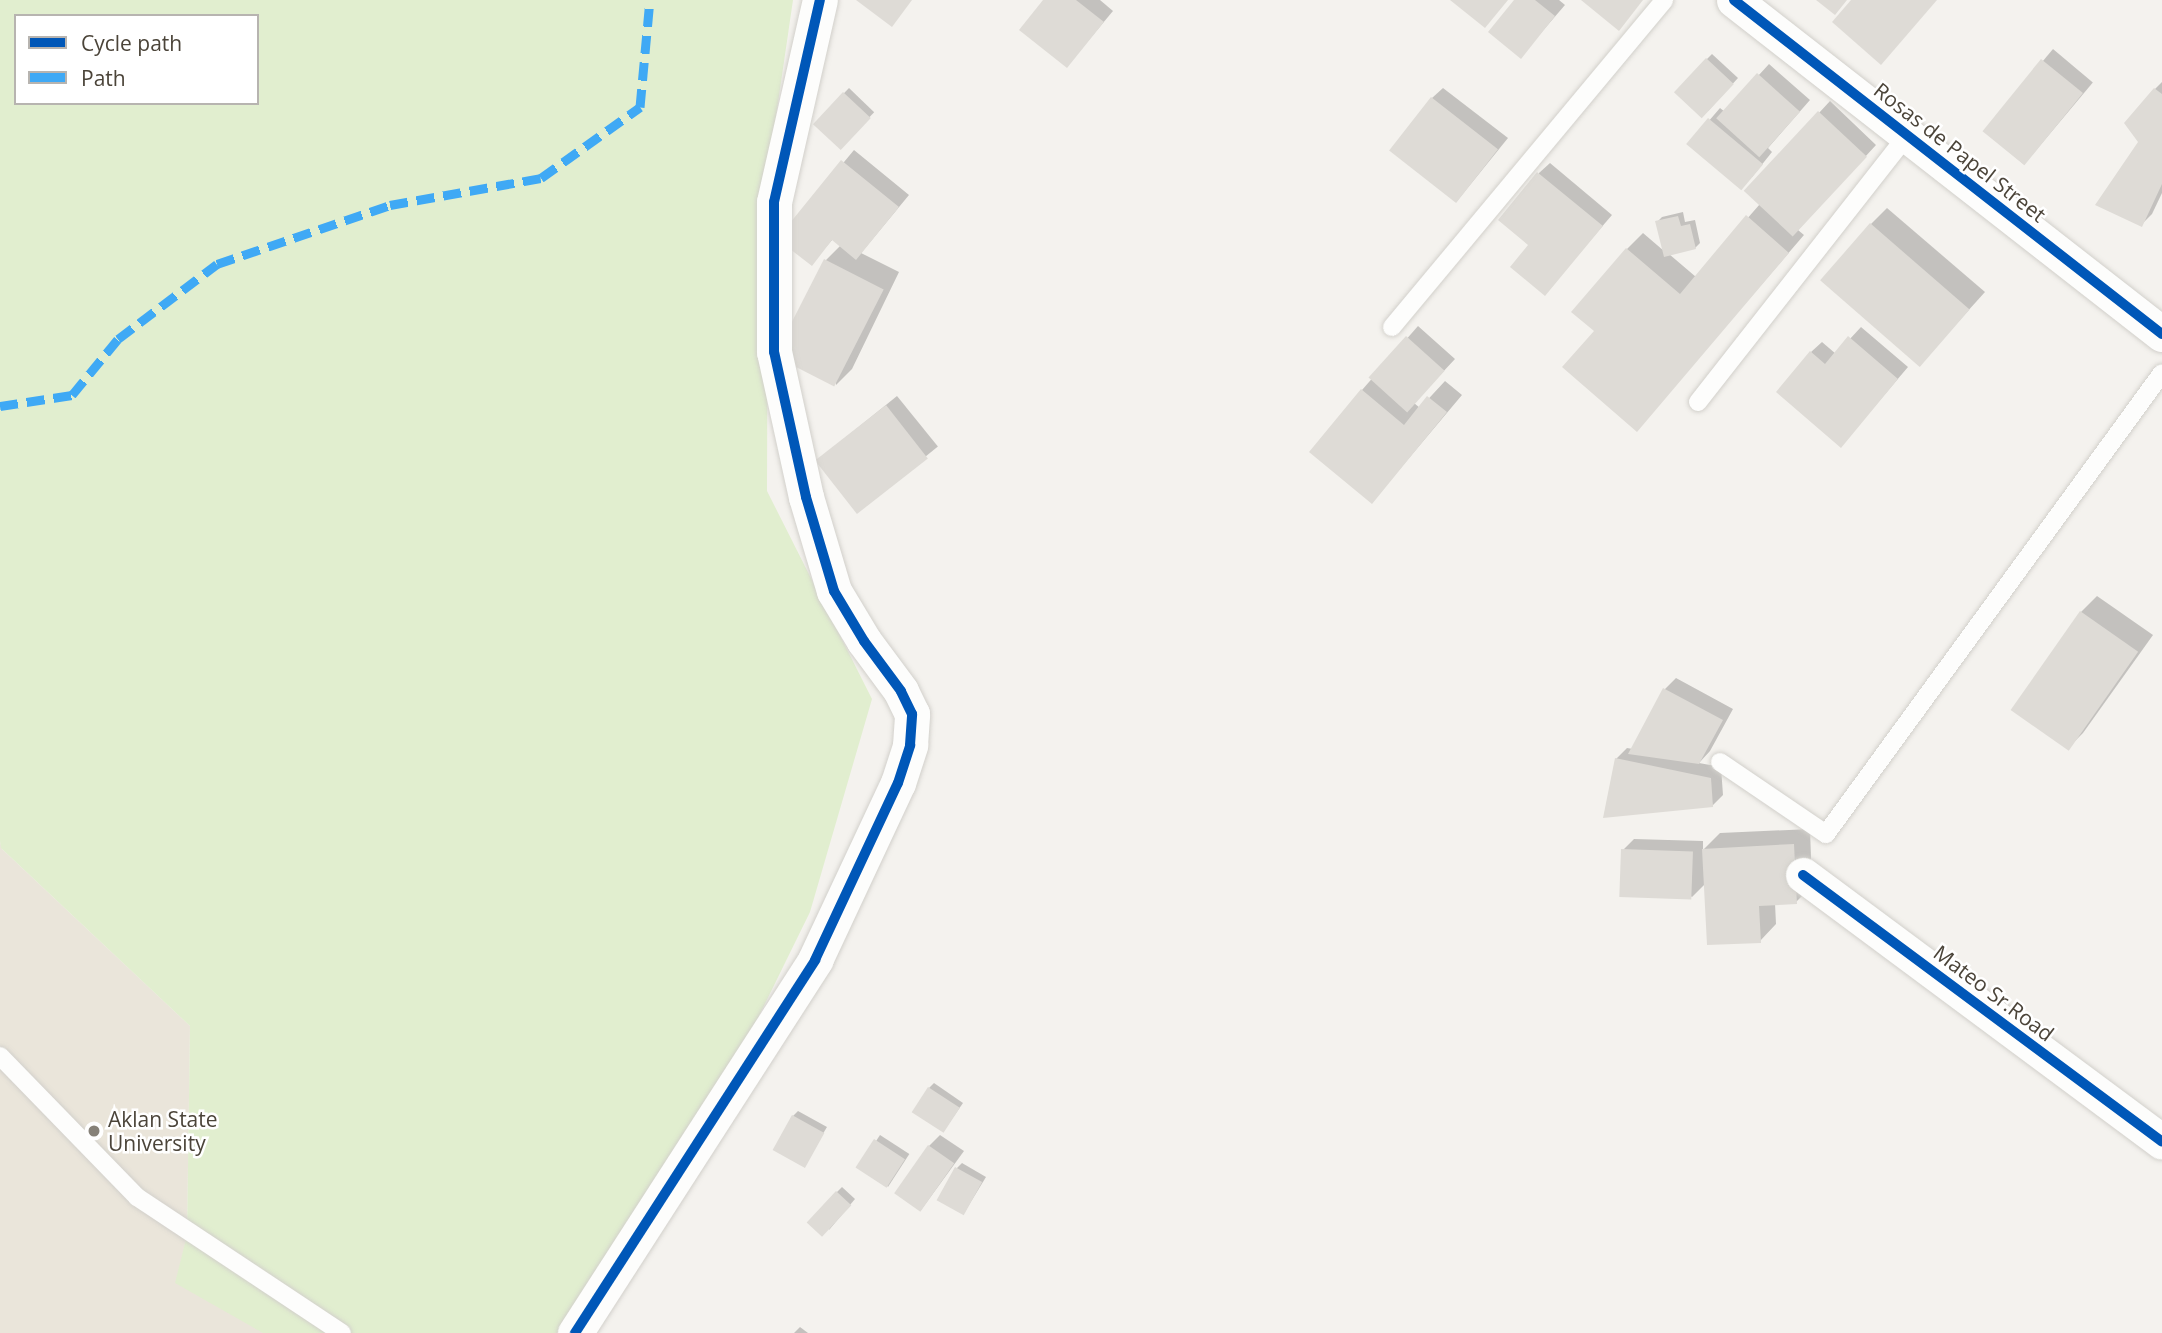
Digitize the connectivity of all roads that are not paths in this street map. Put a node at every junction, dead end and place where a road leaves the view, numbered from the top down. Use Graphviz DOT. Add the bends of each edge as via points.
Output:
graph roads {
  1 [pos="820,0"];
  2 [pos="1664,0"];
  3 [pos="1734,0"];
  4 [pos="1907,135"];
  5 [pos="1392,327"];
  6 [pos="2162,334"];
  7 [pos="2162,373"];
  8 [pos="1698,402"];
  9 [pos="1720,762"];
  10 [pos="1803,875"];
  11 [pos="0,1056"];
  12 [pos="2162,1142"];
  13 [pos="342,1333"];
  14 [pos="575,1333"];
  1 -- 14 [label="street" via="774,202 774,352 806,497 834,591 901,691 912,714 910,745 898,783 814,960"];
  2 -- 5 [label="lane"];
  3 -- 4 [label="street, Rosas de Papel Street"];
  4 -- 6 [label="street, Rosas de Papel Street"];
  4 -- 8 [label="lane"];
  7 -- 9 [label="lane" via="1826,834"];
  10 -- 12 [label="street, Mateo Sr.Road"];
  11 -- 13 [label="lane" via="137,1197"];
}
